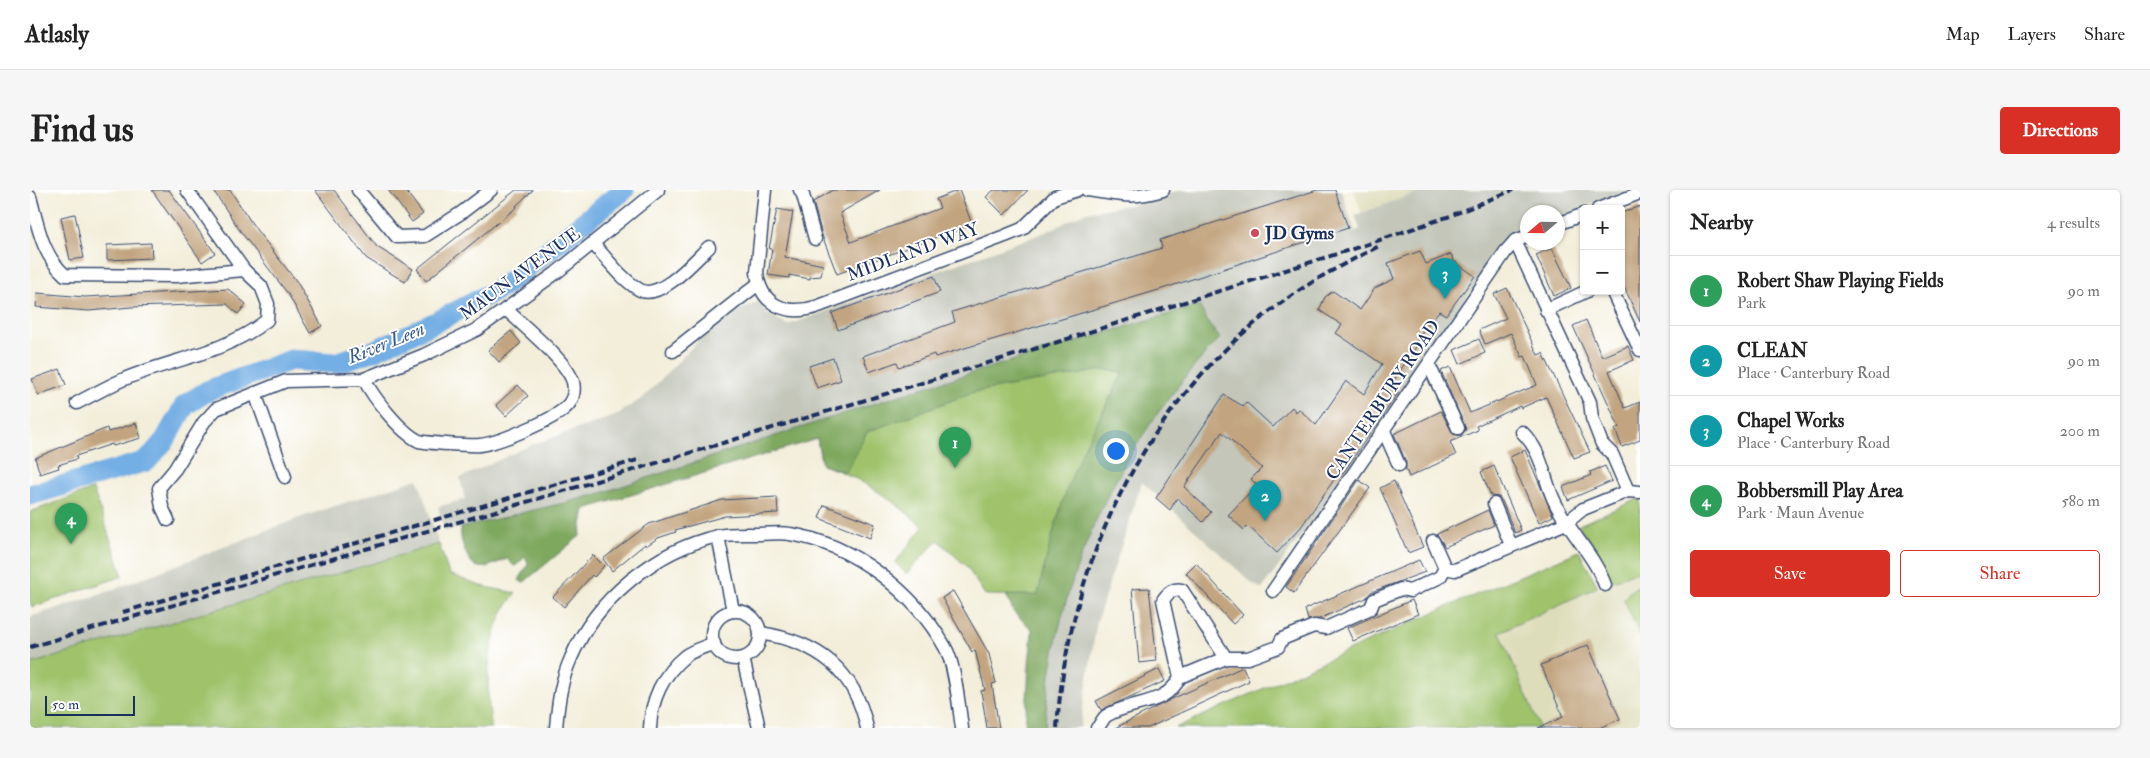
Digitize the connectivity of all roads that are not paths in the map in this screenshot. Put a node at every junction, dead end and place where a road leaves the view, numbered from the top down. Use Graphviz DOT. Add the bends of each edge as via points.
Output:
graph roads {
  1 [pos="187,190"];
  2 [pos="358,190"];
  3 [pos="491,190"];
  4 [pos="658,190"];
  5 [pos="766,190"];
  6 [pos="800,190"];
  7 [pos="1077,190"];
  8 [pos="1086,190"];
  9 [pos="1163,190"];
  10 [pos="1640,193"];
  11 [pos="30,197"];
  12 [pos="1608,205"];
  13 [pos="1580,216"];
  14 [pos="1565,221"];
  15 [pos="815,239"];
  16 [pos="1520,239"];
  17 [pos="1514,241"];
  18 [pos="593,244"];
  19 [pos="709,247"];
  20 [pos="244,270"];
  21 [pos="758,284"];
  22 [pos="1580,294"];
  23 [pos="1614,295"];
  24 [pos="506,309"];
  25 [pos="1546,310"];
  26 [pos="1640,350"];
  27 [pos="673,351"];
  28 [pos="1429,365"];
  29 [pos="364,378"];
  30 [pos="255,393"];
  31 [pos="77,403"];
  32 [pos="1458,428"];
  33 [pos="1384,431"];
  34 [pos="1522,432"];
  35 [pos="1399,465"];
  36 [pos="280,473"];
  37 [pos="1634,492"];
  38 [pos="1494,504"];
  39 [pos="168,520"];
  40 [pos="1566,523"];
  41 [pos="718,536"];
  42 [pos="1433,541"];
  43 [pos="1511,546"];
  44 [pos="1444,568"];
  45 [pos="1605,585"];
  46 [pos="1273,591"];
  47 [pos="733,611"];
  48 [pos="760,633"];
  49 [pos="714,643"];
  50 [pos="744,658"];
  51 [pos="1226,658"];
  52 [pos="1180,677"];
  53 [pos="556,728"];
  54 [pos="650,728"];
  55 [pos="758,728"];
  56 [pos="867,728"];
  57 [pos="962,728"];
  58 [pos="1097,728"];
  1 -- 20 [label="street"];
  2 -- 3 [label="street" via="397,237 425,236"];
  4 -- 18 [label="street, MAUN AVENUE"];
  5 -- 21 [label="street"];
  6 -- 15 [label="street"];
  7 -- 21 [label="street, MIDLAND WAY" via="1055,198 1022,229 804,310 793,312 774,303 763,294"];
  8 -- 9 [label="street" via="1125,197"];
  10 -- 12 [label="street"];
  11 -- 20 [label="street" via="46,251 52,264 65,275 176,276"];
  13 -- 14 [label="street"];
  16 -- 17 [label="street"];
  17 -- 25 [label="street"];
  17 -- 28 [label="street, CANTERBURY ROAD"];
  18 -- 19 [label="street" via="632,284 642,291 653,292 665,287"];
  18 -- 24 [label="street, MAUN AVENUE"];
  20 -- 31 [label="street" via="261,286 268,304 267,320 251,333 200,355 123,380"];
  21 -- 27 [label="street"];
  22 -- 25 [label="street"];
  23 -- 26 [label="street"];
  24 -- 29 [label="street, MAUN AVENUE" via="478,329 424,355"];
  24 -- 29 [label="street" via="550,351 573,383 573,395 568,405 548,419 507,438 479,445 420,441 403,428 372,394"];
  25 -- 37 [label="street" via="1590,402 1602,444 1612,454"];
  28 -- 32 [label="street"];
  28 -- 33 [label="street, CANTERBURY ROAD"];
  29 -- 30 [label="street, MAUN AVENUE" via="286,381"];
  30 -- 36 [label="street"];
  30 -- 39 [label="street, MAUN AVENUE" via="216,409 204,422 182,459 159,488 156,509"];
  33 -- 35 [label="street"];
  33 -- 46 [label="street, CANTERBURY ROAD"];
  34 -- 40 [label="street" via="1540,457 1553,500"];
  37 -- 40 [label="street" via="1583,509"];
  38 -- 43 [label="street"];
  40 -- 43 [label="street"];
  40 -- 45 [label="street"];
  41 -- 47 [label="street"];
  41 -- 53 [label="street" via="669,554 637,574 612,597 571,657 559,698"];
  41 -- 57 [label="street" via="789,534 825,544 879,572 924,616 946,648"];
  42 -- 44 [label="street"];
  43 -- 44 [label="street" via="1455,570"];
  44 -- 51 [label="street" via="1440,578 1410,591 1401,589 1374,600 1370,608 1326,628 1314,626 1282,639 1278,647 1248,658"];
  47 -- 48 [label="street" via="750,615"];
  47 -- 49 [label="street" via="718,620 714,627"];
  48 -- 50 [label="street" via="755,650"];
  48 -- 56 [label="street" via="780,636 813,651 838,668 850,682 862,706"];
  49 -- 50 [label="street" via="727,657"];
  49 -- 54 [label="street" via="686,656 668,674 657,692"];
  50 -- 55 [label="street"];
  51 -- 52 [label="street"];
  51 -- 52 [label="street" via="1182,590 1177,589 1163,600"];
  52 -- 58 [label="street" via="1174,689 1141,705 1130,705 1104,717"];
}
